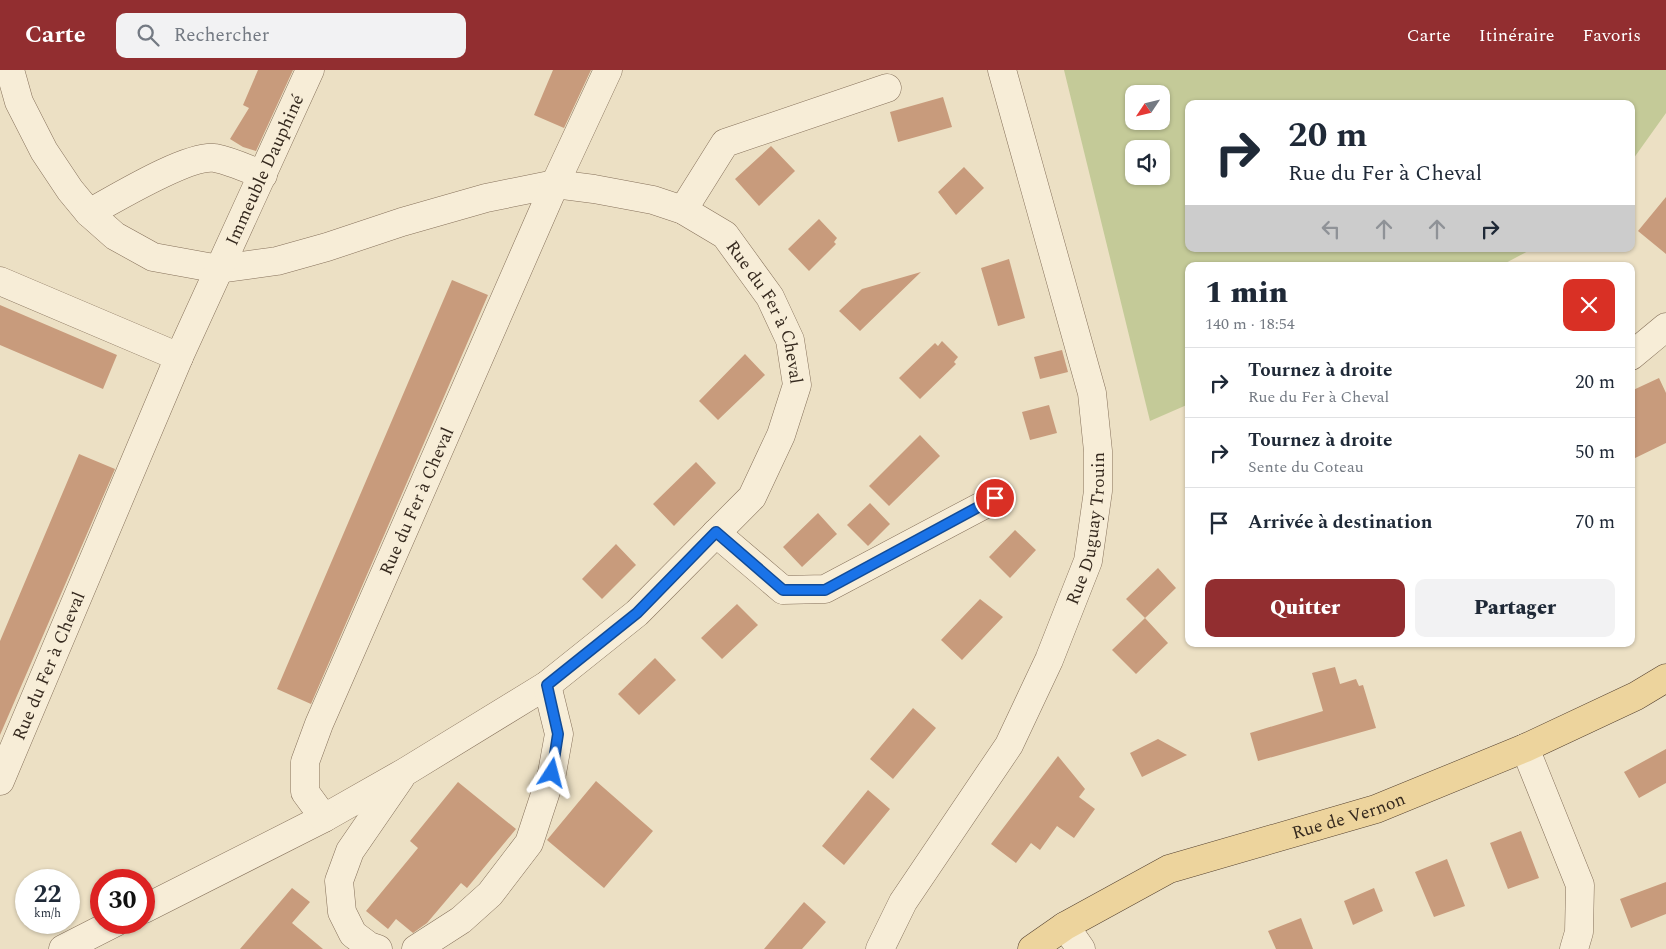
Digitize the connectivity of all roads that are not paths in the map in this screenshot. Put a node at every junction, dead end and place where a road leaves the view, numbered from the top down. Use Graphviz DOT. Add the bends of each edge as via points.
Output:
graph roads {
  1 [pos="10,70"];
  2 [pos="310,70"];
  3 [pos="608,70"];
  4 [pos="1002,70"];
  5 [pos="887,88"];
  6 [pos="263,175"];
  7 [pos="555,184"];
  8 [pos="683,210"];
  9 [pos="89,213"];
  10 [pos="219,269"];
  11 [pos="0,280"];
  12 [pos="1666,327"];
  13 [pos="1635,353"];
  14 [pos="179,357"];
  15 [pos="995,498"];
  16 [pos="716,532"];
  17 [pos="1666,678"];
  18 [pos="547,685"];
  19 [pos="1525,748"];
  20 [pos="405,772"];
  21 [pos="0,782"];
  22 [pos="324,818"];
  23 [pos="155,903"];
  24 [pos="1065,926"];
  25 [pos="93,934"];
  26 [pos="64,949"];
  27 [pos="378,949"];
  28 [pos="416,949"];
  29 [pos="880,949"];
  30 [pos="1032,949"];
  31 [pos="1081,949"];
  32 [pos="1574,949"];
  1 -- 9 [label="street, Rue du Fer à Cheval" via="19,102 44,151"];
  2 -- 6 [label="street, Immeuble Dauphiné"];
  3 -- 7 [label="street, Rue du Fer à Cheval"];
  4 -- 29 [label="street, Rue Duguay Trouin" via="1092,393 1098,492 1088,561 1049,660 1009,745 903,902"];
  5 -- 8 [label="street" via="725,143"];
  6 -- 9 [label="street" via="214,158 192,162 171,169"];
  6 -- 10 [label="street, Immeuble Dauphiné"];
  7 -- 8 [label="street, Rue du Fer à Cheval" via="653,200"];
  7 -- 10 [label="street, Rue du Fer à Cheval" via="486,198 277,261"];
  7 -- 22 [label="street, Rue du Fer à Cheval" via="305,762 305,792"];
  8 -- 16 [label="street, Rue du Fer à Cheval" via="725,235 770,297 790,340 796,385 781,435 752,497"];
  9 -- 10 [label="street, Rue du Fer à Cheval" via="115,236 153,257"];
  10 -- 14 [label="street, Rue du Fer à Cheval"];
  11 -- 14 [label="street"];
  12 -- 13 [label="street"];
  14 -- 21 [label="street, Rue du Fer à Cheval"];
  15 -- 16 [label="street" via="825,590 783,590"];
  16 -- 18 [label="street, Rue du Fer à Cheval" via="637,613"];
  17 -- 19 [label="main road, Rue de Vernon" via="1636,696"];
  18 -- 20 [label="street, Rue du Fer à Cheval"];
  18 -- 28 [label="street" via="558,734 552,773 529,843 490,894 460,920"];
  19 -- 24 [label="main road, Rue de Vernon" via="1376,809 1169,869"];
  19 -- 32 [label="street" via="1580,885 1579,932"];
  20 -- 22 [label="street, Rue du Fer à Cheval"];
  20 -- 27 [label="street, Rue du Fer à Cheval" via="350,851 339,881 342,912 353,934"];
  22 -- 23 [label="street, Rue du Fer à Cheval"];
  24 -- 30 [label="main road, Rue de Vernon"];
  24 -- 31 [label="street"];
  25 -- 26 [label="street"];
}
